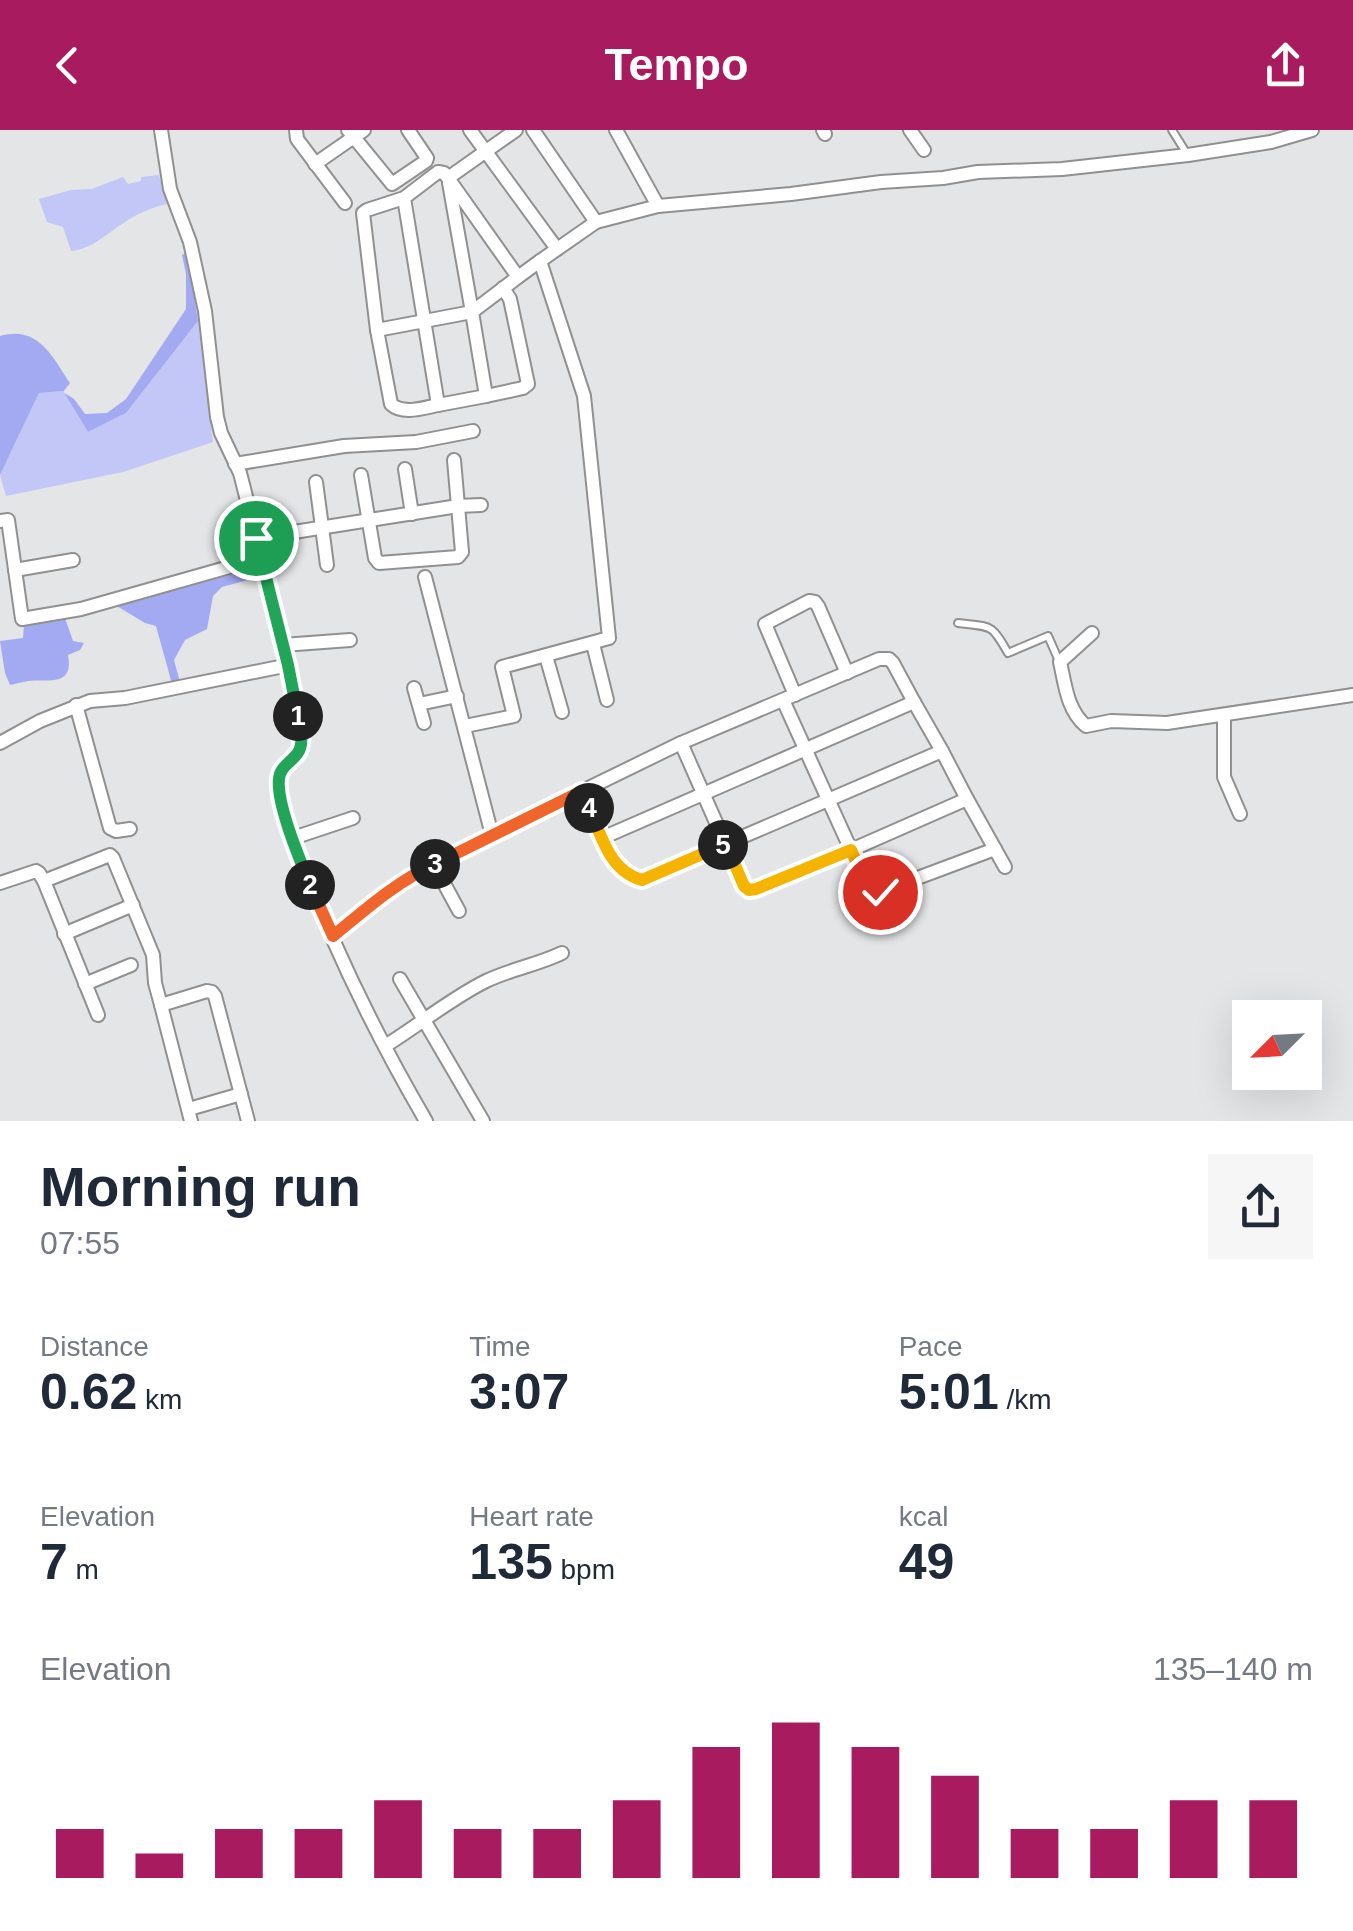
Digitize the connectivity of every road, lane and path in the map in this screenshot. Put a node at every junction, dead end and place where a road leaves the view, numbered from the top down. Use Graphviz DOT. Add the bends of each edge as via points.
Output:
graph roads {
  1 [pos="160,130"];
  2 [pos="296,130"];
  3 [pos="408,130"];
  4 [pos="470,130"];
  5 [pos="516,130"];
  6 [pos="533,130"];
  7 [pos="616,130"];
  8 [pos="910,130"];
  9 [pos="1172,130"];
  10 [pos="1312,130"];
  11 [pos="355,132"];
  12 [pos="924,150"];
  13 [pos="486,151"];
  14 [pos="1188,155"];
  15 [pos="316,164"];
  16 [pos="448,178"];
  17 [pos="404,198"];
  18 [pos="346,203"];
  19 [pos="658,206"];
  20 [pos="596,222"];
  21 [pos="557,249"];
  22 [pos="540,261"];
  23 [pos="518,277"];
  24 [pos="503,288"];
  25 [pos="472,312"];
  26 [pos="424,321"];
  27 [pos="377,330"];
  28 [pos="486,396"];
  29 [pos="438,405"];
  30 [pos="473,432"];
  31 [pos="454,460"];
  32 [pos="236,464"];
  33 [pos="405,468"];
  34 [pos="361,475"];
  35 [pos="316,482"];
  36 [pos="482,505"];
  37 [pos="458,506"];
  38 [pos="412,514"];
  39 [pos="0,521"];
  40 [pos="369,521"];
  41 [pos="322,528"];
  42 [pos="256,538"];
  43 [pos="261,558"];
  44 [pos="73,560"];
  45 [pos="327,565"];
  46 [pos="15,570"];
  47 [pos="426,578"];
  48 [pos="958,623"];
  49 [pos="1092,633"];
  50 [pos="350,640"];
  51 [pos="593,644"];
  52 [pos="284,645"];
  53 [pos="546,656"];
  54 [pos="1060,662"];
  55 [pos="288,665"];
  56 [pos="846,672"];
  57 [pos="414,688"];
  58 [pos="1353,694"];
  59 [pos="457,696"];
  60 [pos="789,698"];
  61 [pos="608,700"];
  62 [pos="914,702"];
  63 [pos="419,704"];
  64 [pos="76,705"];
  65 [pos="562,712"];
  66 [pos="1224,715"];
  67 [pos="424,723"];
  68 [pos="465,726"];
  69 [pos="0,742"];
  70 [pos="681,744"];
  71 [pos="807,748"];
  72 [pos="942,751"];
  73 [pos="582,791"];
  74 [pos="703,794"];
  75 [pos="967,798"];
  76 [pos="830,799"];
  77 [pos="1240,814"];
  78 [pos="354,818"];
  79 [pos="130,829"];
  80 [pos="492,835"];
  81 [pos="292,838"];
  82 [pos="602,838"];
  83 [pos="726,844"];
  84 [pos="995,849"];
  85 [pos="851,850"];
  86 [pos="434,865"];
  87 [pos="1006,867"];
  88 [pos="44,882"];
  89 [pos="0,883"];
  90 [pos="133,905"];
  91 [pos="458,911"];
  92 [pos="64,934"];
  93 [pos="333,936"];
  94 [pos="562,954"];
  95 [pos="130,965"];
  96 [pos="400,979"];
  97 [pos="85,984"];
  98 [pos="161,1005"];
  99 [pos="98,1014"];
  100 [pos="424,1022"];
  101 [pos="384,1046"];
  102 [pos="241,1094"];
  103 [pos="190,1115"];
  104 [pos="248,1121"];
  105 [pos="426,1121"];
  106 [pos="483,1121"];
  1 -- 32 [label="street" via="205,311 217,417"];
  2 -- 15 [label="street"];
  3 -- 11 [label="street" via="426,162 392,184"];
  4 -- 13 [label="street"];
  5 -- 13 [label="street"];
  6 -- 20 [label="street"];
  7 -- 19 [label="street"];
  8 -- 12 [label="street"];
  9 -- 14 [label="lane"];
  10 -- 14 [label="street"];
  11 -- 15 [label="street"];
  13 -- 16 [label="street"];
  13 -- 21 [label="street"];
  14 -- 19 [label="street"];
  15 -- 18 [label="street"];
  16 -- 17 [label="street" via="438,172"];
  16 -- 23 [label="street"];
  16 -- 25 [label="street"];
  17 -- 26 [label="street"];
  17 -- 27 [label="street" via="363,213"];
  19 -- 20 [label="street"];
  20 -- 21 [label="street"];
  21 -- 22 [label="street"];
  22 -- 23 [label="street"];
  22 -- 51 [label="street" via="584,396 609,638"];
  23 -- 24 [label="street"];
  24 -- 25 [label="street"];
  24 -- 28 [label="street" via="528,384"];
  25 -- 26 [label="street"];
  25 -- 28 [label="street"];
  26 -- 27 [label="street"];
  26 -- 29 [label="street"];
  27 -- 29 [label="street" via="393,408"];
  28 -- 29 [label="street"];
  30 -- 32 [label="street"];
  31 -- 37 [label="street"];
  32 -- 42 [label="street"];
  33 -- 38 [label="street"];
  34 -- 40 [label="street"];
  35 -- 41 [label="street"];
  36 -- 37 [label="street"];
  37 -- 38 [label="street"];
  37 -- 40 [label="street" via="458,557 379,563"];
  38 -- 40 [label="street"];
  39 -- 46 [label="street" via="8,520"];
  40 -- 41 [label="street"];
  41 -- 42 [label="street"];
  41 -- 45 [label="street"];
  42 -- 43 [label="street"];
  43 -- 46 [label="street" via="22,619"];
  43 -- 52 [label="street"];
  44 -- 46 [label="street"];
  47 -- 59 [label="street"];
  48 -- 54 [label="lane" via="990,626 1008,653 1048,636"];
  49 -- 54 [label="street"];
  50 -- 52 [label="street"];
  51 -- 53 [label="street"];
  51 -- 61 [label="street"];
  52 -- 55 [label="street"];
  53 -- 65 [label="street"];
  53 -- 68 [label="street" via="502,667 514,716"];
  54 -- 66 [label="street" via="1070,706 1086,726"];
  55 -- 64 [label="street"];
  55 -- 81 [label="street" via="301,744 279,779"];
  56 -- 60 [label="street"];
  56 -- 60 [label="street" via="818,606 809,600 764,624"];
  56 -- 62 [label="street" via="889,659"];
  57 -- 63 [label="street"];
  58 -- 66 [label="street"];
  59 -- 63 [label="street"];
  59 -- 68 [label="street"];
  60 -- 70 [label="street"];
  60 -- 71 [label="street"];
  62 -- 71 [label="street"];
  62 -- 72 [label="street"];
  63 -- 67 [label="street"];
  64 -- 69 [label="street"];
  64 -- 79 [label="street" via="110,828"];
  66 -- 77 [label="street" via="1224,777"];
  68 -- 80 [label="street"];
  70 -- 73 [label="street"];
  70 -- 74 [label="street"];
  71 -- 74 [label="street"];
  71 -- 76 [label="street"];
  72 -- 75 [label="street"];
  72 -- 76 [label="street"];
  73 -- 80 [label="street"];
  73 -- 82 [label="street"];
  74 -- 82 [label="street"];
  74 -- 83 [label="street"];
  75 -- 84 [label="street"];
  75 -- 85 [label="street"];
  76 -- 83 [label="street"];
  76 -- 85 [label="street"];
  78 -- 81 [label="street"];
  80 -- 86 [label="street"];
  81 -- 93 [label="street"];
  82 -- 83 [label="street" via="619,868 642,880"];
  83 -- 85 [label="street" via="749,890"];
  84 -- 85 [label="street" via="880,892 867,886"];
  84 -- 87 [label="street"];
  86 -- 91 [label="street"];
  86 -- 93 [label="street" via="389,889"];
  88 -- 89 [label="street" via="36,872"];
  88 -- 90 [label="street" via="110,855"];
  88 -- 92 [label="street"];
  90 -- 92 [label="street"];
  90 -- 98 [label="street"];
  92 -- 97 [label="street"];
  93 -- 101 [label="street"];
  94 -- 100 [label="street" via="486,981"];
  95 -- 97 [label="street"];
  96 -- 100 [label="street"];
  97 -- 99 [label="street"];
  98 -- 102 [label="street" via="212,992"];
  98 -- 103 [label="street"];
  100 -- 101 [label="street"];
  100 -- 106 [label="street"];
  101 -- 105 [label="street"];
  102 -- 103 [label="street"];
  102 -- 104 [label="street"];
}
